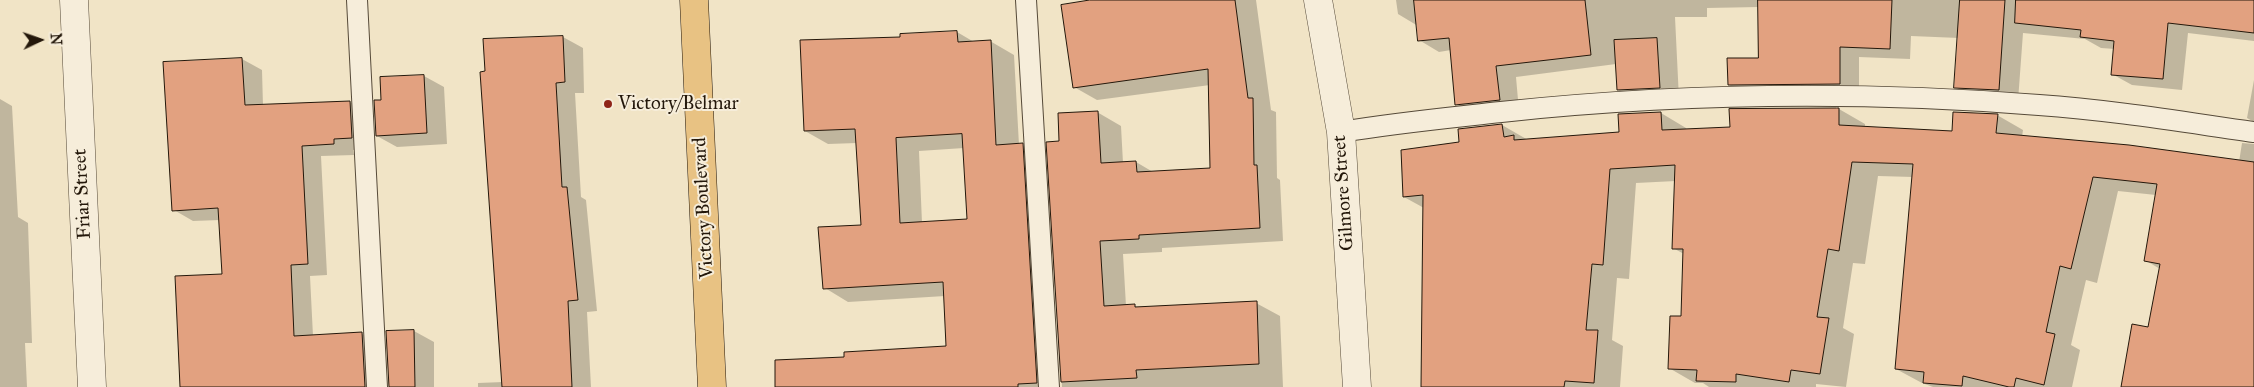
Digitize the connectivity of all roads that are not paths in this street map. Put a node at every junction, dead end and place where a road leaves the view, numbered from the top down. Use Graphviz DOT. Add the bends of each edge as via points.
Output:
graph roads {
  1 [pos="74,0"];
  2 [pos="357,0"];
  3 [pos="694,0"];
  4 [pos="1026,0"];
  5 [pos="1318,0"];
  6 [pos="1341,132"];
  7 [pos="2254,132"];
  8 [pos="92,387"];
  9 [pos="377,387"];
  10 [pos="712,387"];
  11 [pos="1049,387"];
  12 [pos="1357,387"];
  1 -- 8 [label="street, Friar Street"];
  2 -- 9 [label="lane"];
  3 -- 10 [label="main road, Victory Boulevard"];
  4 -- 11 [label="lane"];
  5 -- 6 [label="street, Gilmore Street"];
  6 -- 7 [label="lane" via="1585,103 1750,96 1919,97 2041,105"];
  6 -- 12 [label="street, Gilmore Street"];
}
